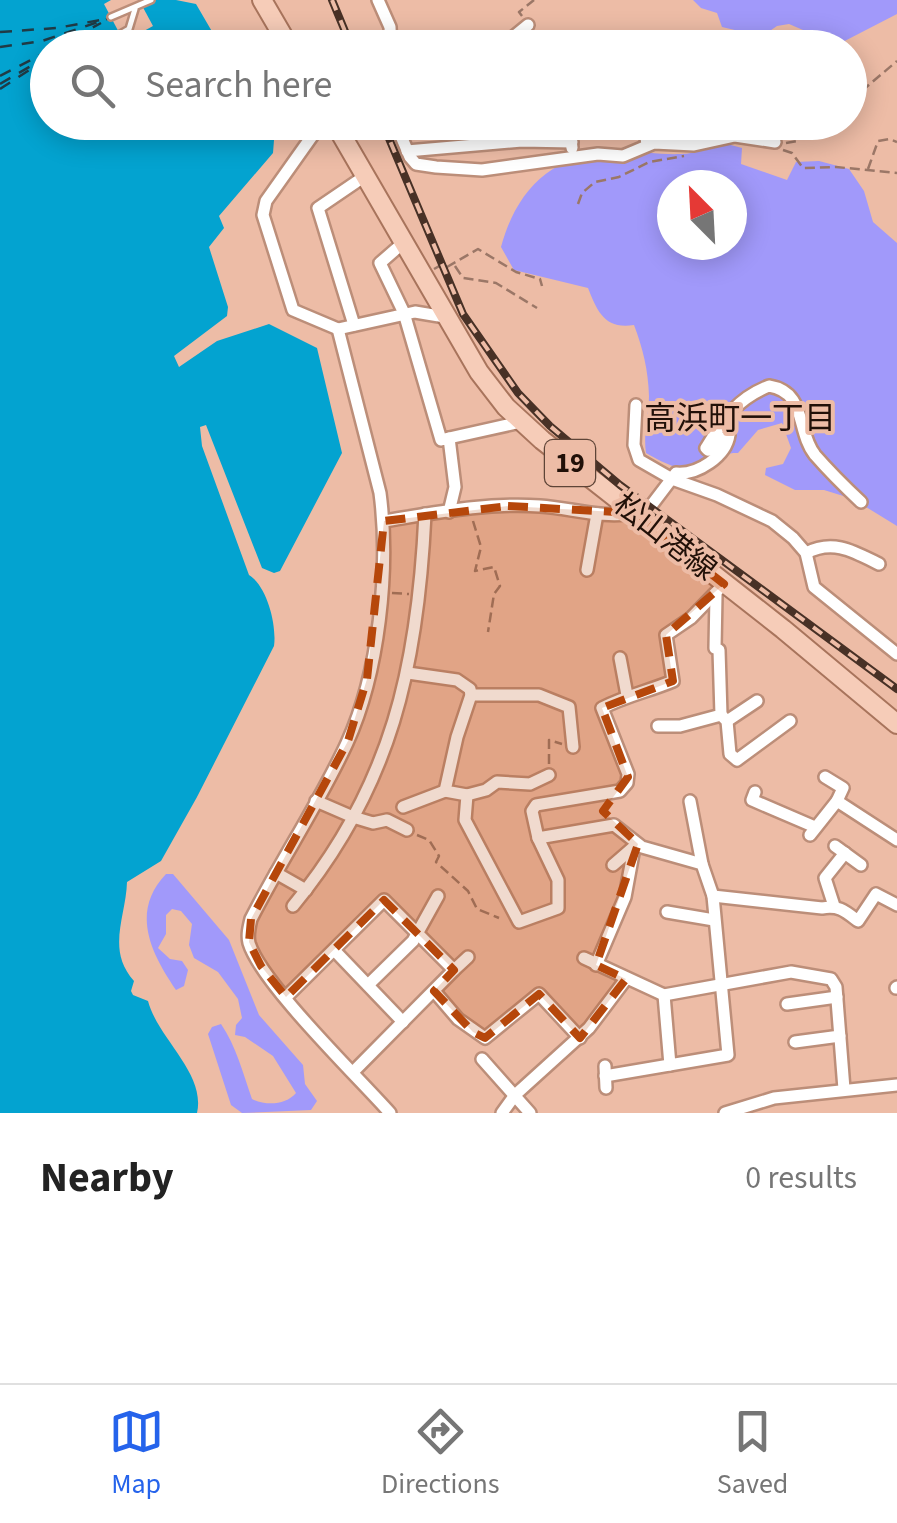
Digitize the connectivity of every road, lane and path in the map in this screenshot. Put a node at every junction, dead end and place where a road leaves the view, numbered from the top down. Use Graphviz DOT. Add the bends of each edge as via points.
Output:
graph roads {
  1 [pos="151,0"];
  2 [pos="262,0"];
  3 [pos="534,0"];
  4 [pos="382,2"];
  5 [pos="134,9"];
  6 [pos="112,17"];
  7 [pos="528,25"];
  8 [pos="127,30"];
  9 [pos="280,30"];
  10 [pos="390,30"];
  11 [pos="522,30"];
  12 [pos="897,60"];
  13 [pos="867,86"];
  14 [pos="309,140"];
  15 [pos="345,140"];
  16 [pos="403,140"];
  17 [pos="646,140"];
  18 [pos="714,140"];
  19 [pos="761,140"];
  20 [pos="797,140"];
  21 [pos="572,142"];
  22 [pos="775,142"];
  23 [pos="897,142"];
  24 [pos="647,144"];
  25 [pos="694,144"];
  26 [pos="407,150"];
  27 [pos="572,157"];
  28 [pos="868,170"];
  29 [pos="897,173"];
  30 [pos="366,176"];
  31 [pos="578,204"];
  32 [pos="404,242"];
  33 [pos="454,264"];
  34 [pos="425,281"];
  35 [pos="542,286"];
  36 [pos="536,308"];
  37 [pos="404,313"];
  38 [pos="446,317"];
  39 [pos="354,325"];
  40 [pos="338,329"];
  41 [pos="636,404"];
  42 [pos="521,422"];
  43 [pos="448,438"];
  44 [pos="672,479"];
  45 [pos="861,502"];
  46 [pos="469,510"];
  47 [pos="449,512"];
  48 [pos="425,514"];
  49 [pos="597,514"];
  50 [pos="637,516"];
  51 [pos="384,521"];
  52 [pos="806,554"];
  53 [pos="879,564"];
  54 [pos="587,570"];
  55 [pos="720,590"];
  56 [pos="380,592"];
  57 [pos="421,594"];
  58 [pos="488,632"];
  59 [pos="897,654"];
  60 [pos="620,658"];
  61 [pos="408,673"];
  62 [pos="471,695"];
  63 [pos="627,696"];
  64 [pos="756,701"];
  65 [pos="724,718"];
  66 [pos="790,721"];
  67 [pos="897,724"];
  68 [pos="658,726"];
  69 [pos="573,747"];
  70 [pos="549,775"];
  71 [pos="643,776"];
  72 [pos="628,777"];
  73 [pos="825,777"];
  74 [pos="445,790"];
  75 [pos="756,792"];
  76 [pos="467,795"];
  77 [pos="690,800"];
  78 [pos="316,801"];
  79 [pos="836,801"];
  80 [pos="403,807"];
  81 [pos="353,817"];
  82 [pos="407,830"];
  83 [pos="538,838"];
  84 [pos="897,840"];
  85 [pos="636,846"];
  86 [pos="702,864"];
  87 [pos="613,865"];
  88 [pos="861,865"];
  89 [pos="276,873"];
  90 [pos="306,890"];
  91 [pos="438,896"];
  92 [pos="713,896"];
  93 [pos="897,905"];
  94 [pos="292,906"];
  95 [pos="834,906"];
  96 [pos="668,912"];
  97 [pos="499,918"];
  98 [pos="714,920"];
  99 [pos="418,934"];
  100 [pos="334,950"];
  101 [pos="468,956"];
  102 [pos="584,958"];
  103 [pos="596,965"];
  104 [pos="454,970"];
  105 [pos="626,979"];
  106 [pos="721,984"];
  107 [pos="368,985"];
  108 [pos="434,991"];
  109 [pos="664,994"];
  110 [pos="286,997"];
  111 [pos="836,997"];
  112 [pos="787,1004"];
  113 [pos="402,1022"];
  114 [pos="840,1036"];
  115 [pos="580,1038"];
  116 [pos="796,1042"];
  117 [pos="482,1059"];
  118 [pos="670,1065"];
  119 [pos="353,1072"];
  120 [pos="605,1077"];
  121 [pos="897,1085"];
  122 [pos="844,1089"];
  123 [pos="515,1095"];
  124 [pos="390,1113"];
  125 [pos="502,1113"];
  126 [pos="530,1113"];
  127 [pos="726,1113"];
  1 -- 5 [label="lane"];
  2 -- 9 [label="main road"];
  3 -- 7 [label="path" via="519,12"];
  4 -- 10 [label="street"];
  5 -- 6 [label="lane"];
  5 -- 8 [label="lane"];
  7 -- 11 [label="street"];
  12 -- 13 [label="path"];
  14 -- 40 [label="street" via="263,214 294,310"];
  15 -- 30 [label="main road, 松山港線 / 19"];
  16 -- 26 [label="street"];
  17 -- 24 [label="street"];
  18 -- 25 [label="street"];
  19 -- 22 [label="street"];
  20 -- 22 [label="path"];
  21 -- 26 [label="street"];
  21 -- 27 [label="street"];
  22 -- 28 [label="path" via="803,168"];
  23 -- 28 [label="path" via="878,142"];
  24 -- 25 [label="street"];
  24 -- 27 [label="street" via="623,156"];
  25 -- 31 [label="path" via="689,154 595,182"];
  26 -- 27 [label="street" via="421,165 482,170"];
  28 -- 29 [label="path"];
  30 -- 32 [label="main road, 松山港線 / 19"];
  30 -- 39 [label="street" via="318,208"];
  32 -- 34 [label="main road, 松山港線 / 19"];
  32 -- 37 [label="street" via="380,264"];
  33 -- 34 [label="path" via="436,267"];
  33 -- 35 [label="path" via="478,249 540,279"];
  33 -- 36 [label="path" via="464,278 496,283"];
  34 -- 38 [label="main road, 松山港線 / 19"];
  37 -- 38 [label="street"];
  37 -- 39 [label="street"];
  37 -- 43 [label="street" via="440,440"];
  38 -- 42 [label="main road, 松山港線 / 19" via="479,372"];
  39 -- 40 [label="street"];
  40 -- 51 [label="street"];
  41 -- 44 [label="street" via="636,454"];
  42 -- 43 [label="street"];
  42 -- 50 [label="main road, 松山港線 / 19"];
  43 -- 47 [label="street" via="455,488"];
  44 -- 45 [label="street" via="676,472 703,468 726,447 729,436 706,448 721,420 769,386 792,397 814,453"];
  44 -- 50 [label="street"];
  44 -- 52 [label="street" via="772,521"];
  46 -- 47 [label="street"];
  46 -- 49 [label="street" via="538,506"];
  46 -- 58 [label="path" via="481,547 475,571 494,566 500,586"];
  47 -- 48 [label="street"];
  48 -- 51 [label="street"];
  48 -- 57 [label="street"];
  49 -- 50 [label="street"];
  49 -- 54 [label="street"];
  50 -- 55 [label="main road, 松山港線 / 19"];
  51 -- 56 [label="street"];
  52 -- 53 [label="street" via="832,545"];
  52 -- 59 [label="street" via="814,587"];
  55 -- 63 [label="street" via="666,636 672,682"];
  55 -- 65 [label="street" via="715,648"];
  55 -- 67 [label="main road, 松山港線 / 19"];
  56 -- 57 [label="path"];
  56 -- 78 [label="street" via="368,679 348,741"];
  57 -- 61 [label="street"];
  60 -- 63 [label="street"];
  61 -- 62 [label="street" via="456,680"];
  61 -- 81 [label="street" via="389,740"];
  62 -- 69 [label="street" via="538,695 569,708"];
  62 -- 74 [label="street"];
  63 -- 72 [label="street" via="602,708"];
  64 -- 65 [label="street"];
  65 -- 66 [label="street" via="730,754 738,760"];
  65 -- 68 [label="street"];
  69 -- 70 [label="path" via="549,740"];
  70 -- 76 [label="street" via="530,784 497,782"];
  71 -- 72 [label="street"];
  72 -- 83 [label="street" via="620,791 536,806"];
  73 -- 79 [label="street" via="843,788"];
  74 -- 76 [label="street"];
  74 -- 80 [label="street"];
  75 -- 79 [label="street" via="752,800 813,831"];
  76 -- 83 [label="street" via="465,820 520,922 558,908 558,880"];
  77 -- 86 [label="street"];
  78 -- 81 [label="street"];
  78 -- 89 [label="street"];
  79 -- 84 [label="street"];
  81 -- 82 [label="street" via="373,824 387,820"];
  81 -- 90 [label="street"];
  82 -- 97 [label="path" via="429,840 436,862 468,891 477,909"];
  83 -- 85 [label="street" via="614,825"];
  85 -- 86 [label="street"];
  85 -- 87 [label="street"];
  85 -- 103 [label="street" via="625,897"];
  86 -- 92 [label="street"];
  88 -- 95 [label="street" via="840,849 826,878"];
  89 -- 90 [label="street"];
  89 -- 110 [label="street" via="251,920 249,942"];
  90 -- 94 [label="street"];
  91 -- 99 [label="street"];
  92 -- 95 [label="street"];
  92 -- 98 [label="street"];
  93 -- 95 [label="street" via="879,889 858,921"];
  96 -- 98 [label="street"];
  98 -- 106 [label="street"];
  99 -- 100 [label="street" via="384,900"];
  99 -- 104 [label="street"];
  99 -- 107 [label="street"];
  100 -- 107 [label="street"];
  100 -- 110 [label="street"];
  101 -- 104 [label="street"];
  102 -- 103 [label="street"];
  103 -- 105 [label="street"];
  104 -- 108 [label="street"];
  105 -- 109 [label="street"];
  105 -- 115 [label="street"];
  106 -- 109 [label="street"];
  106 -- 111 [label="street" via="791,972 831,979"];
  106 -- 118 [label="street" via="728,1055"];
  107 -- 113 [label="street"];
  108 -- 113 [label="street"];
  108 -- 115 [label="street" via="485,1038 540,994"];
  109 -- 118 [label="street"];
  110 -- 119 [label="street"];
  111 -- 112 [label="street"];
  111 -- 114 [label="street"];
  113 -- 119 [label="street"];
  114 -- 116 [label="street"];
  114 -- 122 [label="street"];
  115 -- 123 [label="street"];
  117 -- 123 [label="street"];
  118 -- 120 [label="street"];
  119 -- 124 [label="street"];
  121 -- 122 [label="street"];
  122 -- 127 [label="street" via="774,1098"];
  123 -- 125 [label="street"];
  123 -- 126 [label="street"];
}
